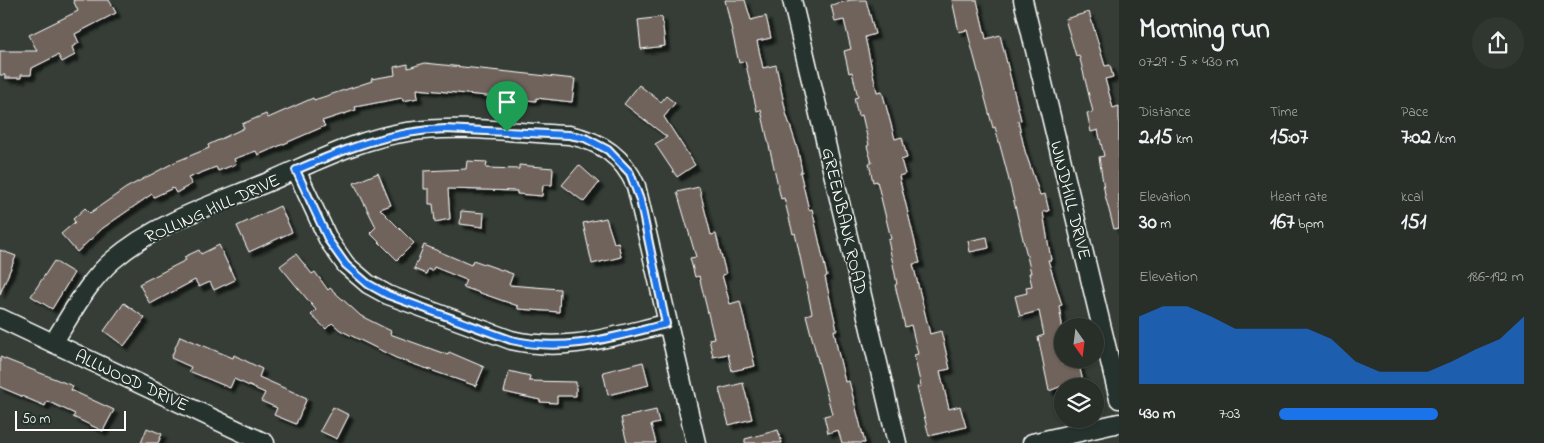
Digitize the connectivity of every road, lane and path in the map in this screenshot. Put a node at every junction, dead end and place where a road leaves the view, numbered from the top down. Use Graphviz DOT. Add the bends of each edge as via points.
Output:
graph roads {
  1 [pos="792,0"];
  2 [pos="1023,0"];
  3 [pos="296,170"];
  4 [pos="0,318"];
  5 [pos="666,324"];
  6 [pos="53,342"];
  7 [pos="1119,400"];
  8 [pos="1119,423"];
  9 [pos="265,443"];
  10 [pos="696,443"];
  11 [pos="897,443"];
  12 [pos="1032,443"];
  1 -- 11 [label="street, GREENBANK ROAD"];
  2 -- 7 [label="street, WINDHILL DRIVE"];
  3 -- 5 [label="street" via="329,241 356,274 388,295 531,345 576,344"];
  3 -- 5 [label="street, ROLLING HILL DRIVE" via="353,146 406,132 445,129 585,138 608,150 630,173 640,200"];
  3 -- 6 [label="street, ROLLING HILL DRIVE" via="141,238 104,269"];
  4 -- 6 [label="street, ALLWOOD DRIVE"];
  5 -- 10 [label="street, ROLLING HILL DRIVE"];
  6 -- 9 [label="street, ALLWOOD DRIVE"];
  8 -- 12 [label="street"];
}
